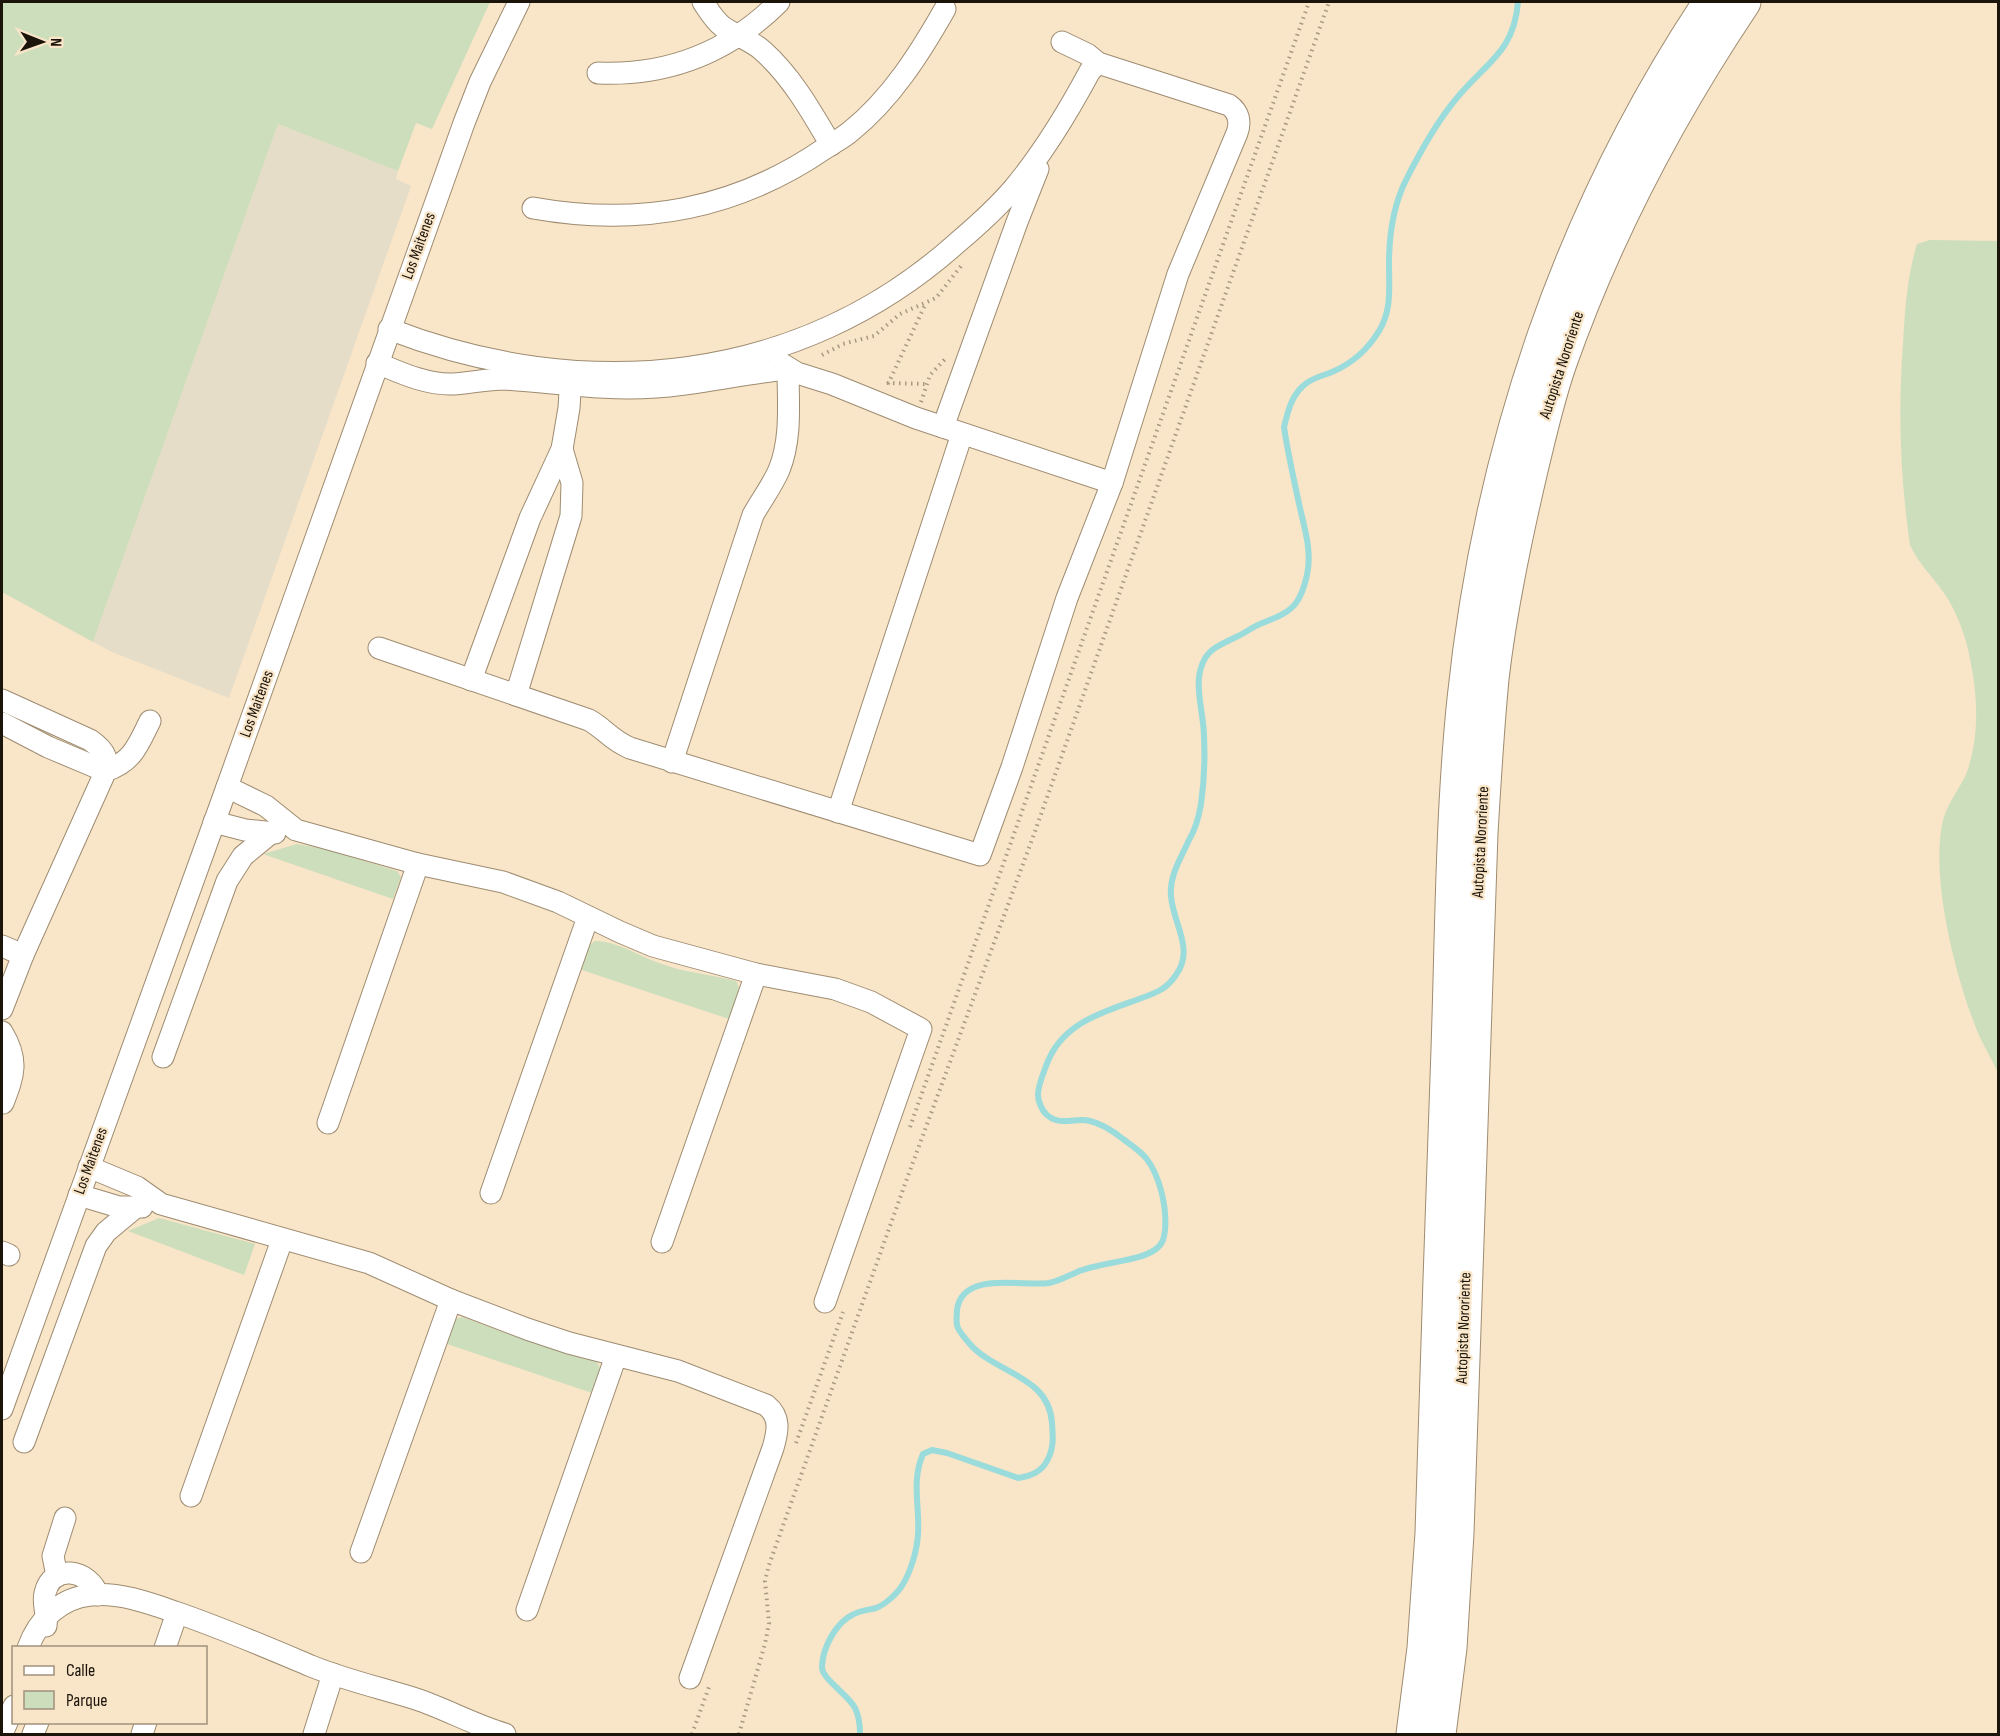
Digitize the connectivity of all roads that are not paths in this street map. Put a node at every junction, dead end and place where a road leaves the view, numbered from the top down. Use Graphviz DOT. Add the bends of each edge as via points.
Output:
graph roads {
  1 [pos="519,2"];
  2 [pos="703,2"];
  3 [pos="779,2"];
  4 [pos="1710,2"];
  5 [pos="1744,2"];
  6 [pos="945,9"];
  7 [pos="740,36"];
  8 [pos="1062,42"];
  9 [pos="1098,63"];
  10 [pos="598,73"];
  11 [pos="1049,141"];
  12 [pos="831,145"];
  13 [pos="1001,203"];
  14 [pos="533,208"];
  15 [pos="1017,222"];
  16 [pos="389,329"];
  17 [pos="769,350"];
  18 [pos="377,363"];
  19 [pos="788,369"];
  20 [pos="571,379"];
  21 [pos="953,430"];
  22 [pos="562,448"];
  23 [pos="1112,483"];
  24 [pos="379,648"];
  25 [pos="471,680"];
  26 [pos="516,695"];
  27 [pos="2,700"];
  28 [pos="150,721"];
  29 [pos="2,723"];
  30 [pos="672,762"];
  31 [pos="105,771"];
  32 [pos="227,787"];
  33 [pos="838,812"];
  34 [pos="214,822"];
  35 [pos="296,830"];
  36 [pos="271,833"];
  37 [pos="418,864"];
  38 [pos="588,917"];
  39 [pos="2,946"];
  40 [pos="23,955"];
  41 [pos="756,974"];
  42 [pos="2,1009"];
  43 [pos="2,1032"];
  44 [pos="163,1057"];
  45 [pos="3,1103"];
  46 [pos="328,1122"];
  47 [pos="89,1167"];
  48 [pos="491,1193"];
  49 [pos="79,1195"];
  50 [pos="161,1204"];
  51 [pos="136,1207"];
  52 [pos="282,1240"];
  53 [pos="662,1242"];
  54 [pos="451,1300"];
  55 [pos="834,1306"];
  56 [pos="616,1356"];
  57 [pos="2,1409"];
  58 [pos="24,1442"];
  59 [pos="191,1496"];
  60 [pos="65,1518"];
  61 [pos="361,1552"];
  62 [pos="57,1576"];
  63 [pos="98,1595"];
  64 [pos="527,1610"];
  65 [pos="177,1613"];
  66 [pos="48,1615"];
  67 [pos="28,1646"];
  68 [pos="42,1646"];
  69 [pos="165,1646"];
  70 [pos="333,1674"];
  71 [pos="690,1678"];
  72 [pos="12,1711"];
  73 [pos="496,1733"];
  74 [pos="2,1734"];
  75 [pos="314,1734"];
  76 [pos="1413,1734"];
  77 [pos="1439,1734"];
  1 -- 16 [label="street, Los Maitenes" via="464,123"];
  2 -- 7 [label="street" via="714,18"];
  3 -- 7 [label="street"];
  4 -- 76 [label="highway, Autopista Nororiente" via="1630,135 1576,250 1520,409 1481,586 1464,700 1456,819 1432,1533"];
  5 -- 77 [label="highway, Autopista Nororiente" via="1716,42 1659,141 1594,274 1547,407 1509,577 1486,743 1455,1574"];
  6 -- 12 [label="street" via="893,88 851,131"];
  7 -- 10 [label="street" via="669,66 632,73"];
  7 -- 12 [label="street" via="774,62"];
  8 -- 9 [label="street"];
  9 -- 11 [label="street"];
  9 -- 23 [label="street" via="1229,105 1240,122 1178,274"];
  11 -- 13 [label="street"];
  11 -- 15 [label="street"];
  12 -- 14 [label="street" via="752,189 693,207 614,216"];
  13 -- 15 [label="street" via="1011,206"];
  13 -- 17 [label="street" via="906,284 814,333"];
  15 -- 21 [label="street"];
  16 -- 18 [label="street, Los Maitenes"];
  16 -- 20 [label="street" via="466,355"];
  17 -- 19 [label="street"];
  17 -- 20 [label="street" via="674,370"];
  18 -- 20 [label="street" via="420,379 451,384 490,379"];
  18 -- 32 [label="street, Los Maitenes"];
  19 -- 20 [label="street" via="654,387 608,388"];
  19 -- 21 [label="street"];
  19 -- 30 [label="street" via="788,434 783,458 753,514"];
  20 -- 22 [label="street"];
  21 -- 23 [label="street"];
  21 -- 33 [label="street"];
  22 -- 25 [label="street" via="530,518"];
  22 -- 26 [label="street" via="572,483 571,516"];
  23 -- 33 [label="street" via="1067,598 980,855"];
  24 -- 25 [label="street"];
  25 -- 26 [label="street"];
  26 -- 30 [label="street" via="589,720 616,742"];
  27 -- 31 [label="street" via="101,747 108,762"];
  28 -- 31 [label="street" via="130,758"];
  29 -- 31 [label="street"];
  30 -- 33 [label="street"];
  31 -- 40 [label="street"];
  32 -- 34 [label="street, Los Maitenes"];
  32 -- 35 [label="street" via="267,806"];
  34 -- 36 [label="street"];
  34 -- 47 [label="street, Los Maitenes"];
  35 -- 36 [label="street"];
  35 -- 37 [label="street"];
  36 -- 44 [label="street" via="243,856 227,880"];
  37 -- 38 [label="street" via="503,882"];
  37 -- 46 [label="street"];
  38 -- 41 [label="street" via="653,946"];
  38 -- 48 [label="street"];
  39 -- 40 [label="street"];
  40 -- 42 [label="street"];
  41 -- 53 [label="street"];
  41 -- 55 [label="street" via="835,989 871,1002 921,1029"];
  43 -- 45 [label="street" via="14,1070"];
  47 -- 49 [label="street, Los Maitenes"];
  47 -- 50 [label="street" via="137,1187"];
  49 -- 51 [label="street" via="119,1207"];
  49 -- 57 [label="street, Los Maitenes"];
  50 -- 51 [label="street"];
  50 -- 52 [label="street"];
  51 -- 58 [label="street" via="106,1232 96,1246"];
  52 -- 54 [label="street" via="369,1263"];
  52 -- 59 [label="street"];
  54 -- 56 [label="street"];
  54 -- 61 [label="street"];
  56 -- 64 [label="street"];
  56 -- 71 [label="street" via="721,1386 766,1405 777,1420 773,1448"];
  60 -- 62 [label="street" via="53,1556"];
  62 -- 63 [label="street" via="72,1573 86,1577"];
  62 -- 66 [label="street" via="44,1593"];
  63 -- 65 [label="street" via="138,1600"];
  63 -- 66 [label="street" via="71,1600"];
  65 -- 69 [label="street"];
  65 -- 70 [label="street"];
  66 -- 67 [label="street"];
  66 -- 68 [label="street"];
  70 -- 73 [label="street" via="416,1699"];
  70 -- 75 [label="street"];
  72 -- 74 [label="street"];
}
